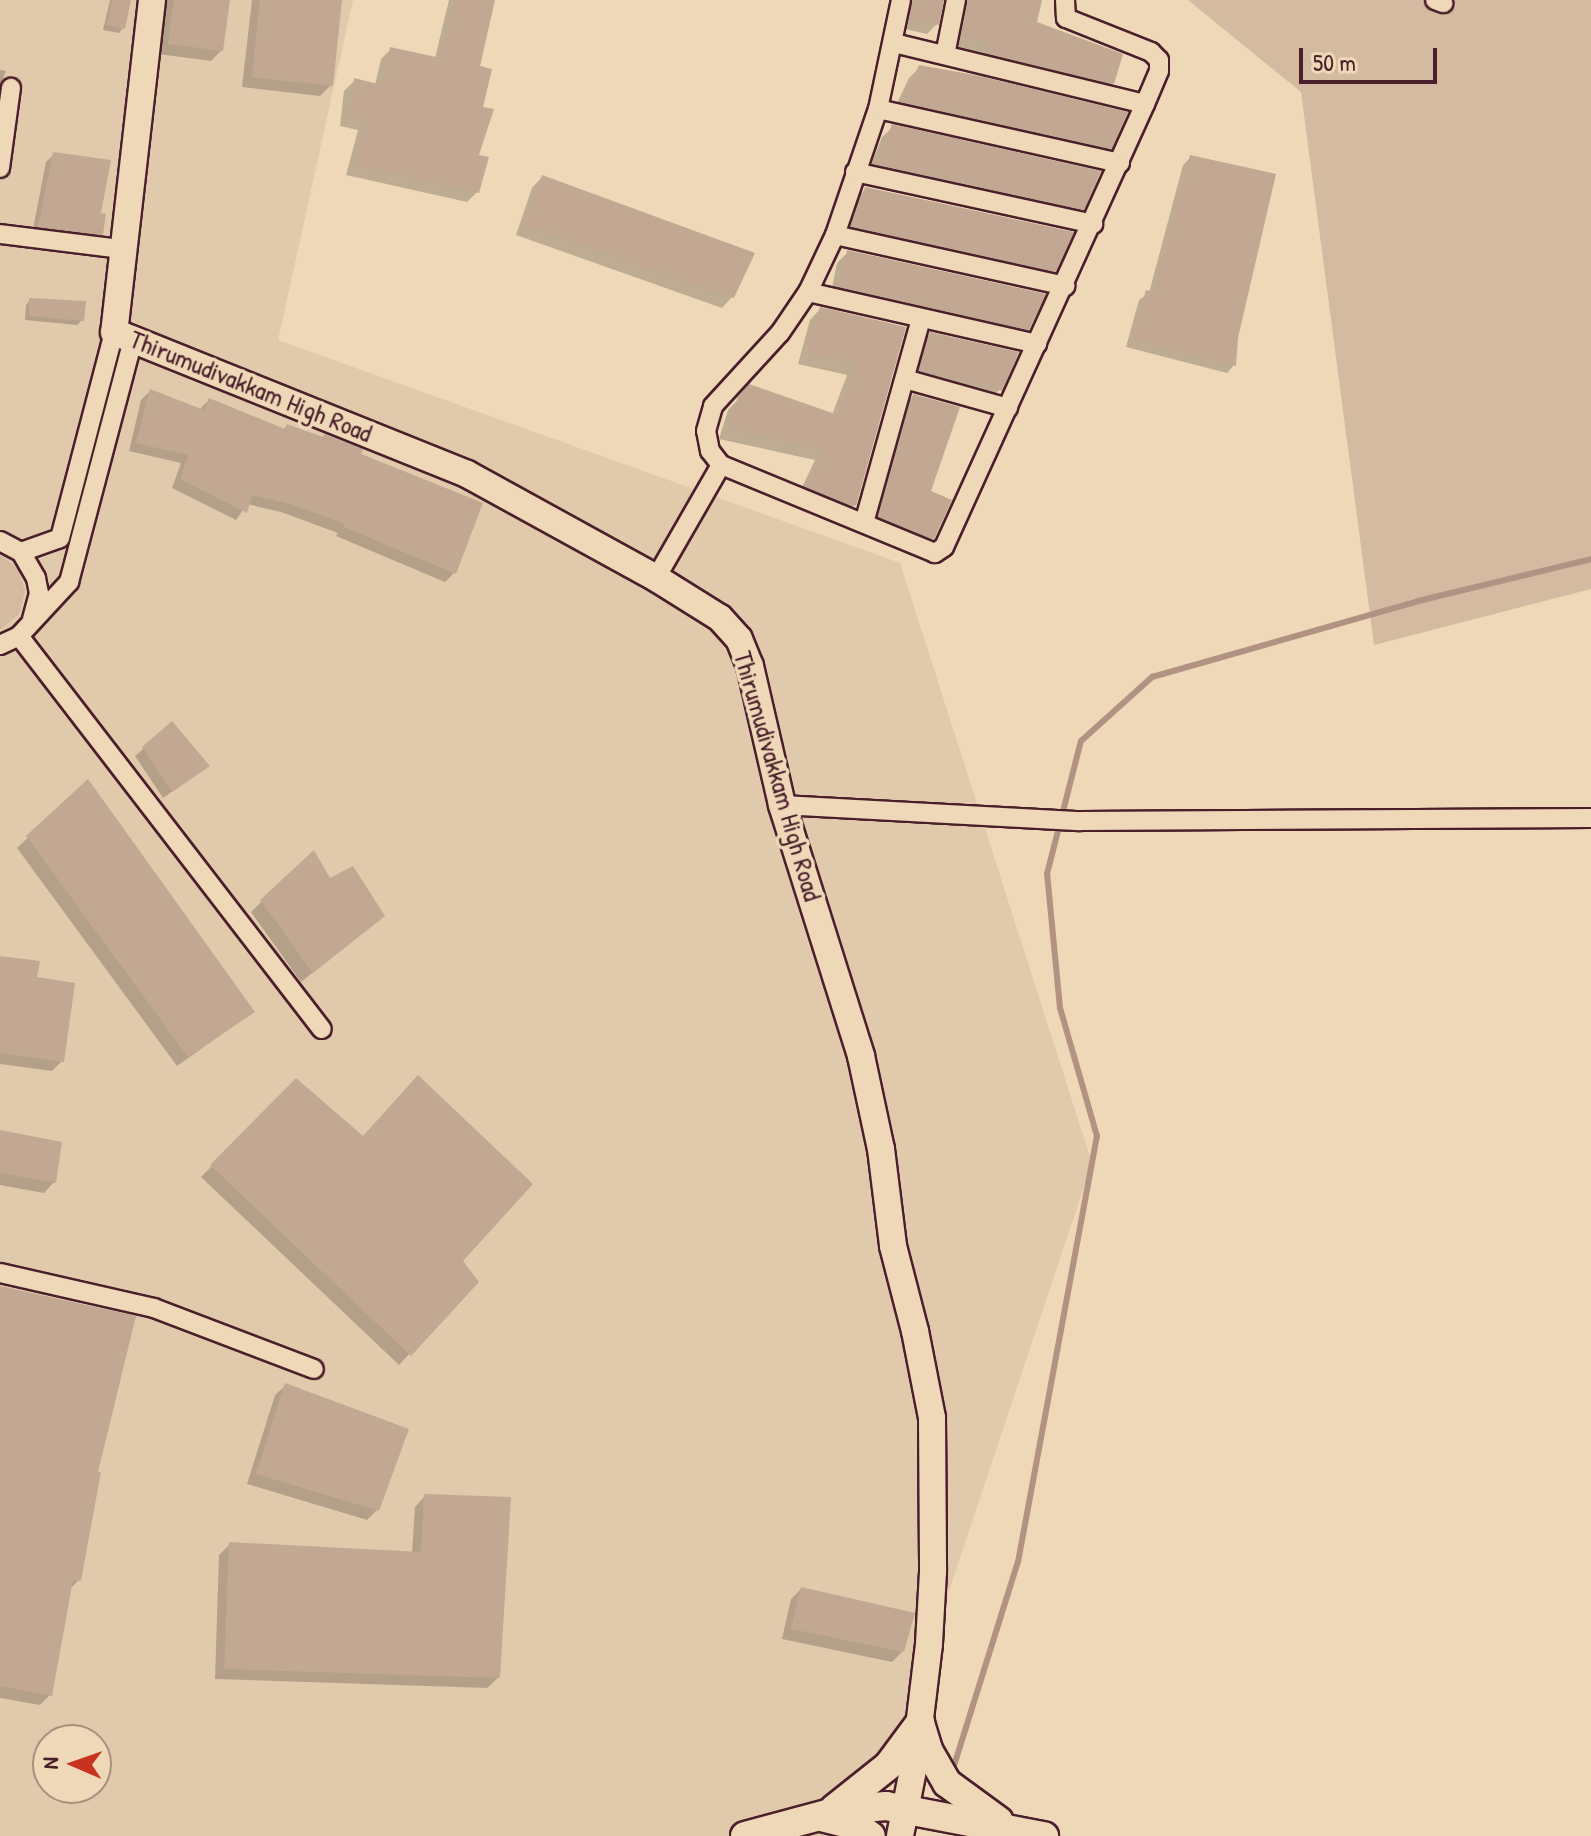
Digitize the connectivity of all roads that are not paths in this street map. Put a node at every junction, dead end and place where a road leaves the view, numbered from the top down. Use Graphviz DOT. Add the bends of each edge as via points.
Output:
graph roads {
  1 [pos="152,0"];
  2 [pos="901,0"];
  3 [pos="956,0"];
  4 [pos="1065,0"];
  5 [pos="894,43"];
  6 [pos="945,55"];
  7 [pos="11,88"];
  8 [pos="1145,104"];
  9 [pos="878,109"];
  10 [pos="1120,163"];
  11 [pos="0,168"];
  12 [pos="855,172"];
  13 [pos="1093,224"];
  14 [pos="0,234"];
  15 [pos="835,235"];
  16 [pos="121,249"];
  17 [pos="1065,286"];
  18 [pos="808,292"];
  19 [pos="921,319"];
  20 [pos="123,336"];
  21 [pos="1037,344"];
  22 [pos="905,379"];
  23 [pos="1008,408"];
  24 [pos="721,465"];
  25 [pos="864,523"];
  26 [pos="0,541"];
  27 [pos="21,552"];
  28 [pos="656,578"];
  29 [pos="25,629"];
  30 [pos="0,645"];
  31 [pos="782,805"];
  32 [pos="1591,818"];
  33 [pos="322,1029"];
  34 [pos="0,1273"];
  35 [pos="314,1369"];
  36 [pos="920,1723"];
  37 [pos="822,1815"];
  38 [pos="906,1827"];
  39 [pos="1035,1834"];
  40 [pos="745,1836"];
  41 [pos="871,1836"];
  1 -- 16 [label="main road, Thirumudivakkam High Road"];
  2 -- 5 [label="street"];
  3 -- 6 [label="street"];
  4 -- 8 [label="street" via="1066,18 1159,60"];
  5 -- 6 [label="street"];
  5 -- 9 [label="street"];
  6 -- 8 [label="street"];
  7 -- 11 [label="street"];
  8 -- 10 [label="street"];
  9 -- 10 [label="street"];
  9 -- 12 [label="street"];
  10 -- 13 [label="street"];
  12 -- 13 [label="street"];
  12 -- 15 [label="street"];
  13 -- 17 [label="street"];
  14 -- 16 [label="street"];
  15 -- 17 [label="street"];
  15 -- 18 [label="street"];
  16 -- 20 [label="main road, Thirumudivakkam High Road"];
  17 -- 21 [label="street"];
  18 -- 19 [label="street"];
  18 -- 24 [label="street" via="780,333 713,406 706,431 710,451"];
  19 -- 21 [label="street"];
  19 -- 22 [label="street"];
  20 -- 27 [label="street" via="60,538"];
  20 -- 28 [label="main road, Thirumudivakkam High Road" via="467,474"];
  20 -- 29 [label="street" via="69,582"];
  21 -- 23 [label="street"];
  22 -- 23 [label="street"];
  22 -- 25 [label="street"];
  23 -- 25 [label="street" via="944,547 935,553 923,550"];
  24 -- 25 [label="street"];
  24 -- 28 [label="street"];
  26 -- 27 [label="street"];
  27 -- 29 [label="street" via="39,593"];
  28 -- 31 [label="main road, Thirumudivakkam High Road" via="720,618 739,639"];
  29 -- 30 [label="street"];
  29 -- 33 [label="street"];
  31 -- 32 [label="street" via="1081,821"];
  31 -- 36 [label="main road, Thirumudivakkam High Road" via="861,1056 881,1149 893,1246 928,1391 933,1572"];
  34 -- 35 [label="street" via="154,1308"];
  36 -- 37 [label="main road" via="888,1766"];
  36 -- 38 [label="main road, Thirumudivakkam High Road"];
  36 -- 39 [label="main road" via="947,1783 982,1811"];
  37 -- 38 [label="main road" via="868,1806"];
  37 -- 40 [label="main road"];
  37 -- 41 [label="main road"];
  38 -- 39 [label="main road" via="960,1820"];
}
